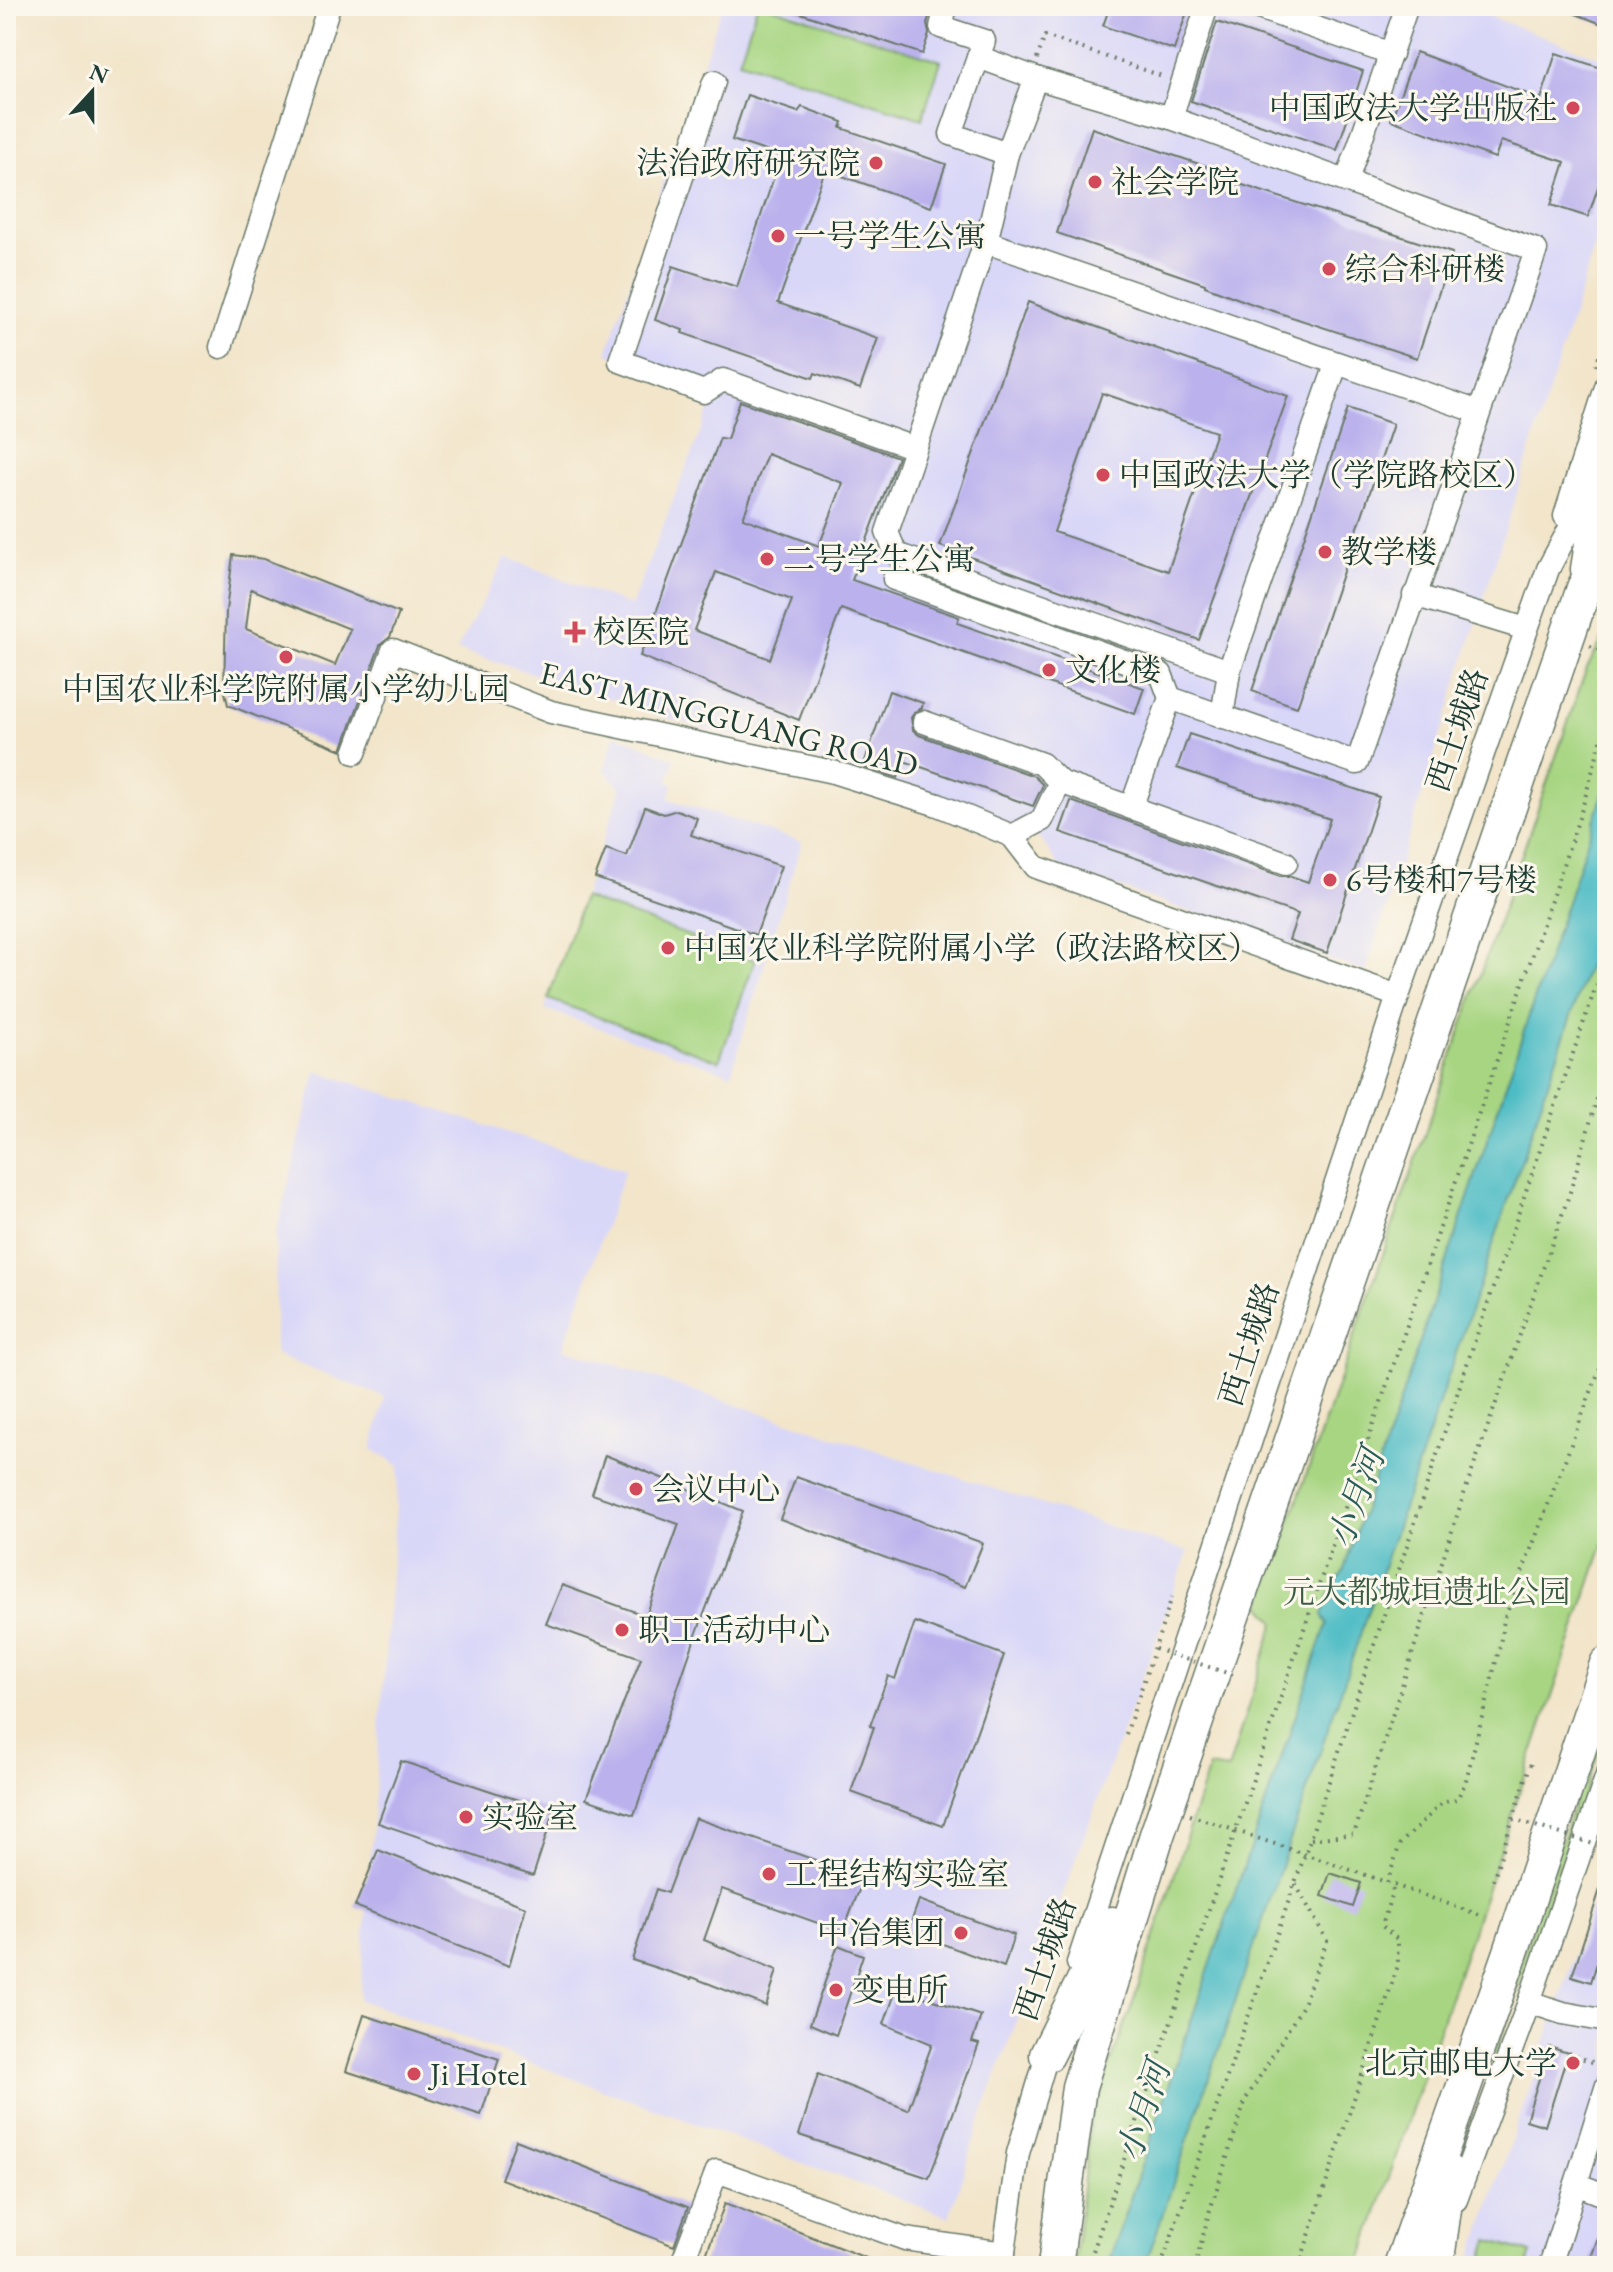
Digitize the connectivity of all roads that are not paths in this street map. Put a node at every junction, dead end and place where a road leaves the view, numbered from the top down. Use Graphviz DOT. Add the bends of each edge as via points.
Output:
graph roads {
  1 [pos="329,6"];
  2 [pos="946,6"];
  3 [pos="1207,6"];
  4 [pos="1253,6"];
  5 [pos="1407,6"];
  6 [pos="1391,54"];
  7 [pos="978,57"];
  8 [pos="1033,77"];
  9 [pos="714,82"];
  10 [pos="1171,118"];
  11 [pos="1007,154"];
  12 [pos="1347,180"];
  13 [pos="986,242"];
  14 [pos="221,347"];
  15 [pos="1336,365"];
  16 [pos="1607,384"];
  17 [pos="1479,412"];
  18 [pos="914,448"];
  19 [pos="1606,458"];
  20 [pos="1607,546"];
  21 [pos="1548,569"];
  22 [pos="894,579"];
  23 [pos="1584,588"];
  24 [pos="1414,595"];
  25 [pos="1526,629"];
  26 [pos="1229,671"];
  27 [pos="1170,698"];
  28 [pos="1222,717"];
  29 [pos="924,722"];
  30 [pos="355,753"];
  31 [pos="1060,782"];
  32 [pos="1131,808"];
  33 [pos="1012,836"];
  34 [pos="1286,863"];
  35 [pos="1398,996"];
  36 [pos="1607,1664"];
  37 [pos="1607,1775"];
  38 [pos="1156,1838"];
  39 [pos="1511,1952"];
  40 [pos="1529,2002"];
  41 [pos="1607,2021"];
  42 [pos="1047,2055"];
  43 [pos="1607,2085"];
  44 [pos="1576,2184"];
  45 [pos="1607,2196"];
  46 [pos="1003,2259"];
  47 [pos="1436,2259"];
  48 [pos="1066,2265"];
  49 [pos="681,2266"];
  50 [pos="1401,2266"];
  51 [pos="1550,2266"];
  1 -- 14 [label="street"];
  2 -- 7 [label="street" via="941,27 984,41"];
  3 -- 10 [label="street"];
  4 -- 6 [label="street"];
  5 -- 6 [label="street"];
  6 -- 12 [label="street"];
  7 -- 8 [label="street"];
  7 -- 11 [label="street" via="951,134"];
  8 -- 10 [label="street"];
  8 -- 11 [label="street"];
  9 -- 18 [label="street" via="620,361 704,392 723,380"];
  10 -- 12 [label="street"];
  11 -- 13 [label="street"];
  12 -- 17 [label="street" via="1536,250"];
  13 -- 15 [label="street"];
  13 -- 18 [label="street"];
  15 -- 17 [label="street"];
  15 -- 26 [label="street"];
  16 -- 21 [label="street"];
  17 -- 24 [label="street"];
  18 -- 26 [label="street" via="887,532 896,554"];
  19 -- 21 [label="street, 西土城路"];
  19 -- 23 [label="highway"];
  20 -- 23 [label="highway"];
  21 -- 25 [label="street, 西土城路"];
  22 -- 27 [label="street" via="1161,674"];
  23 -- 38 [label="highway"];
  24 -- 25 [label="street"];
  24 -- 28 [label="street" via="1357,763"];
  25 -- 35 [label="street, 西土城路"];
  26 -- 28 [label="street"];
  27 -- 28 [label="street"];
  27 -- 32 [label="street"];
  29 -- 31 [label="street" via="1042,764"];
  30 -- 33 [label="street, EAST MINGGUANG ROAD" via="393,650 551,712 833,772 938,805"];
  31 -- 32 [label="street"];
  31 -- 33 [label="street" via="1042,820"];
  32 -- 34 [label="street"];
  33 -- 35 [label="street, EAST MINGGUANG ROAD" via="1036,867"];
  35 -- 42 [label="street, 西土城路"];
  36 -- 39 [label="highway"];
  37 -- 40 [label="street"];
  38 -- 42 [label="highway"];
  38 -- 48 [label="highway" via="1079,2087"];
  39 -- 47 [label="highway" via="1450,2166"];
  39 -- 50 [label="highway"];
  40 -- 41 [label="street"];
  40 -- 47 [label="street"];
  42 -- 46 [label="street, 西土城路" via="1018,2153"];
  43 -- 44 [label="street"];
  44 -- 45 [label="street"];
  44 -- 51 [label="street"];
  46 -- 49 [label="street" via="905,2239 717,2171"];
}
